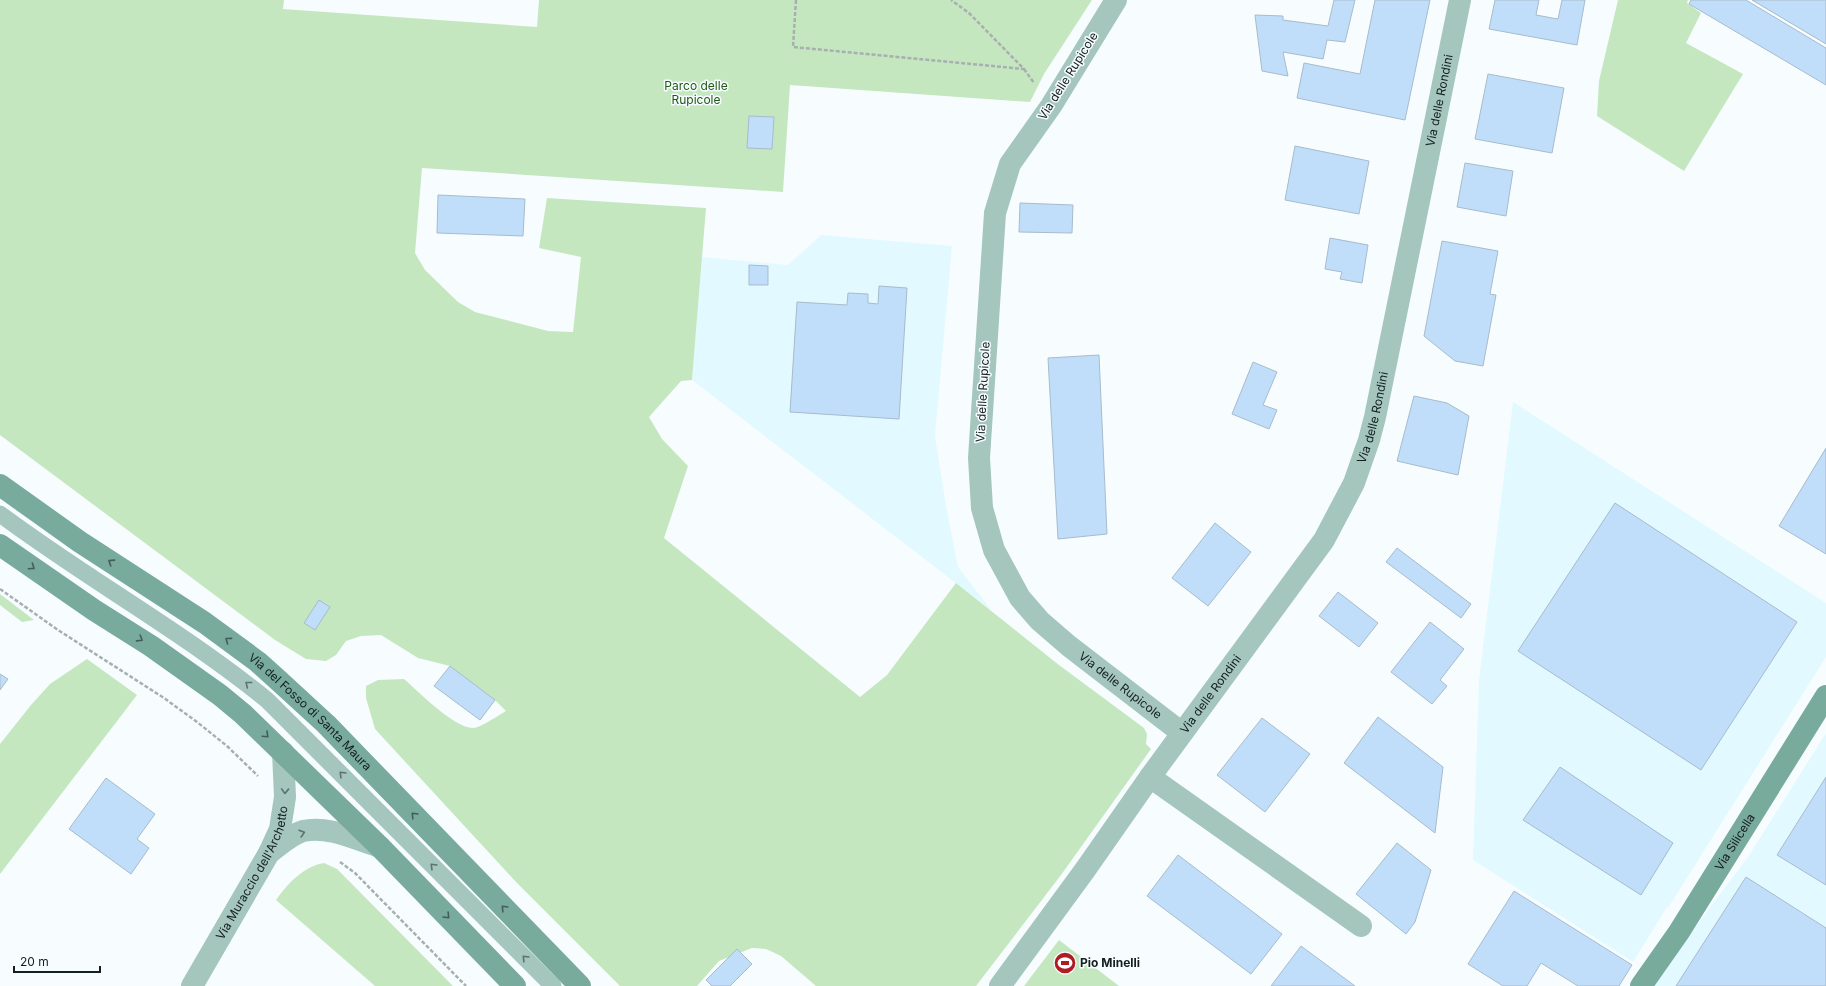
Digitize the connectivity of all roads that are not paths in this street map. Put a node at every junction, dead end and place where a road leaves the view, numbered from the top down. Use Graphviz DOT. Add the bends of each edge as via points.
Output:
graph roads {
  1 [pos="1116,0"];
  2 [pos="1460,0"];
  3 [pos="0,486"];
  4 [pos="0,514"];
  5 [pos="0,545"];
  6 [pos="1826,696"];
  7 [pos="1182,733"];
  8 [pos="283,752"];
  9 [pos="1150,777"];
  10 [pos="380,847"];
  11 [pos="269,853"];
  12 [pos="1361,926"];
  13 [pos="192,986"];
  14 [pos="515,986"];
  15 [pos="553,986"];
  16 [pos="580,986"];
  17 [pos="1000,986"];
  18 [pos="1641,986"];
  1 -- 7 [label="street, Via delle Rupicole" via="1052,106 1010,164 995,213 979,458 982,508 994,550 1020,598 1040,621"];
  2 -- 7 [label="street, Via delle Rondini" via="1380,395 1362,461 1349,494 1324,540"];
  16 -- 3 [label="street, Via del Fosso di Santa Maura, one-way" via="326,724 273,676 205,623 80,542"];
  15 -- 4 [label="lane, Via del Fosso di Santa Maura, one-way" via="267,700 221,663 82,572"];
  5 -- 8 [label="street, one-way" via="188,672 243,714"];
  6 -- 18 [label="street, Via Silicella" via="1679,932"];
  7 -- 9 [label="street, Via delle Rondini"];
  8 -- 10 [label="street"];
  8 -- 11 [label="street, Via Muraccio dell'Archetto, one-way" via="285,797 280,829"];
  9 -- 12 [label="street"];
  9 -- 17 [label="street, Via delle Rondini"];
  11 -- 10 [label="street, one-way" via="294,835 313,830 336,833"];
  10 -- 14 [label="street, one-way"];
  11 -- 13 [label="street, Via Muraccio dell'Archetto"];
}
